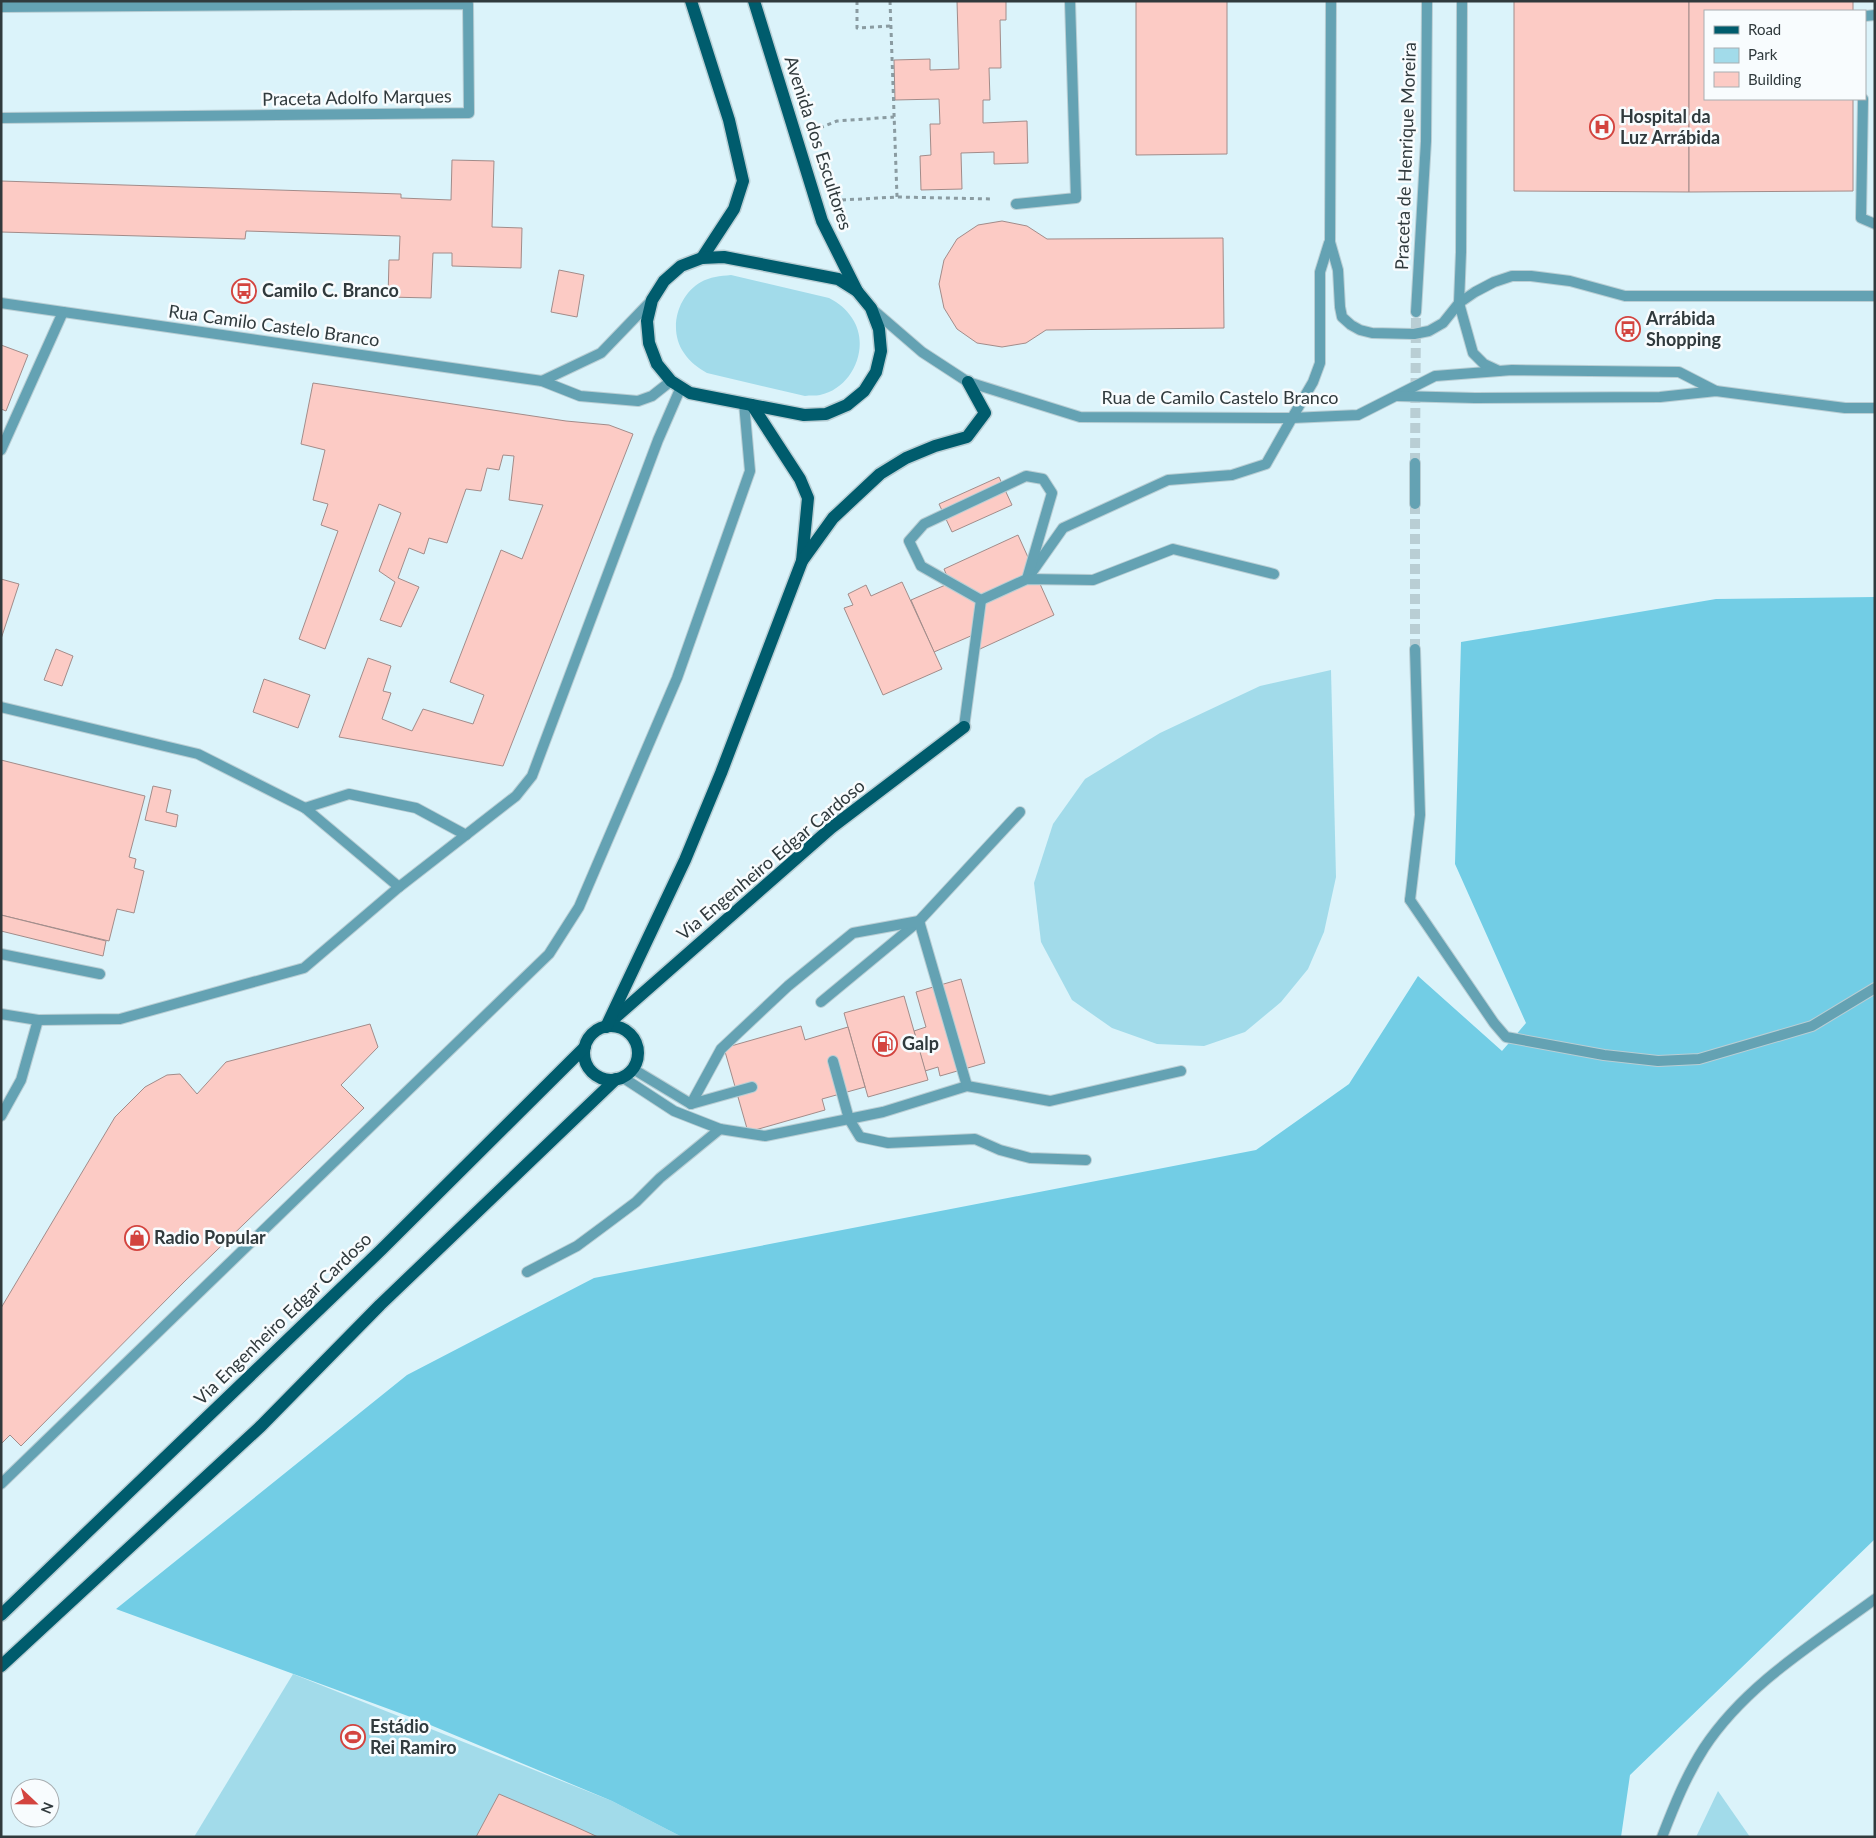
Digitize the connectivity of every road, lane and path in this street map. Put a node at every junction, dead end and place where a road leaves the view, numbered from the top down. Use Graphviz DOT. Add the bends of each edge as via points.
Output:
graph roads {
  1 [pos="691,1"];
  2 [pos="754,1"];
  3 [pos="857,1"];
  4 [pos="890,1"];
  5 [pos="1070,1"];
  6 [pos="1331,1"];
  7 [pos="1428,1"];
  8 [pos="1462,1"];
  9 [pos="1,7"];
  10 [pos="891,26"];
  11 [pos="1863,100"];
  12 [pos="1,118"];
  13 [pos="897,197"];
  14 [pos="816,202"];
  15 [pos="1016,204"];
  16 [pos="1875,224"];
  17 [pos="1330,242"];
  18 [pos="702,258"];
  19 [pos="857,292"];
  20 [pos="1875,296"];
  21 [pos="652,300"];
  22 [pos="1459,303"];
  23 [pos="1,304"];
  24 [pos="871,308"];
  25 [pos="63,312"];
  26 [pos="1416,312"];
  27 [pos="1500,371"];
  28 [pos="542,381"];
  29 [pos="968,382"];
  30 [pos="676,384"];
  31 [pos="1716,391"];
  32 [pos="1396,396"];
  33 [pos="748,404"];
  34 [pos="1875,408"];
  35 [pos="1292,418"];
  36 [pos="1,450"];
  37 [pos="1415,463"];
  38 [pos="1415,504"];
  39 [pos="802,560"];
  40 [pos="1274,574"];
  41 [pos="1027,579"];
  42 [pos="981,600"];
  43 [pos="1415,649"];
  44 [pos="1,706"];
  45 [pos="964,727"];
  46 [pos="305,808"];
  47 [pos="1020,812"];
  48 [pos="466,835"];
  49 [pos="399,886"];
  50 [pos="919,921"];
  51 [pos="1,954"];
  52 [pos="100,974"];
  53 [pos="1875,988"];
  54 [pos="821,1002"];
  55 [pos="1,1014"];
  56 [pos="38,1020"];
  57 [pos="606,1027"];
  58 [pos="585,1046"];
  59 [pos="833,1061"];
  60 [pos="633,1069"];
  61 [pos="1181,1070"];
  62 [pos="619,1078"];
  63 [pos="967,1086"];
  64 [pos="752,1087"];
  65 [pos="691,1104"];
  66 [pos="2,1113"];
  67 [pos="848,1119"];
  68 [pos="720,1129"];
  69 [pos="1086,1160"];
  70 [pos="527,1272"];
  71 [pos="1,1484"];
  72 [pos="1875,1598"];
  73 [pos="1,1615"];
  74 [pos="1,1666"];
  75 [pos="1662,1837"];
  1 -- 18 [label="main road" via="729,120 743,181 734,209"];
  2 -- 14 [label="main road, Avenida dos Escultores"];
  3 -- 10 [label="path" via="858,28"];
  4 -- 10 [label="path"];
  5 -- 15 [label="street" via="1076,198"];
  6 -- 17 [label="street"];
  7 -- 26 [label="street, Praceta de Henrique Moreira" via="1426,141"];
  8 -- 22 [label="street"];
  9 -- 12 [label="street, Praceta Adolfo Marques" via="468,4 469,113"];
  10 -- 13 [label="path"];
  11 -- 16 [label="street" via="1861,218"];
  13 -- 14 [label="path"];
  13 -- 15 [label="path" via="989,198"];
  14 -- 19 [label="main road, Avenida dos Escultores"];
  17 -- 22 [label="street" via="1338,270 1342,317 1360,330 1414,334 1429,330 1443,323"];
  17 -- 35 [label="street" via="1320,272 1320,363"];
  18 -- 19 [label="main road, Rua de Camilo Castelo Branco" via="724,256 838,280"];
  18 -- 21 [label="main road, Rua de Camilo Castelo Branco" via="681,266 664,281"];
  19 -- 24 [label="main road, Rua de Camilo Castelo Branco"];
  20 -- 22 [label="street" via="1625,296 1570,281 1512,276 1494,282"];
  21 -- 28 [label="street" via="600,353"];
  21 -- 30 [label="main road, Rua de Camilo Castelo Branco" via="647,322 649,343 657,364"];
  22 -- 27 [label="street" via="1473,353 1484,364"];
  23 -- 25 [label="street, Rua Camilo Castelo Branco"];
  24 -- 29 [label="street, Rua de Camilo Castelo Branco" via="922,352"];
  24 -- 33 [label="main road, Rua de Camilo Castelo Branco" via="879,329 881,350 876,372 864,391 847,406 826,414 804,416"];
  25 -- 28 [label="street, Rua Camilo Castelo Branco"];
  25 -- 36 [label="street"];
  27 -- 31 [label="street, Rua de Camilo Castelo Branco" via="1679,372"];
  27 -- 32 [label="street, Rua de Camilo Castelo Branco" via="1434,376"];
  28 -- 30 [label="street, Rua Camilo Castelo Branco" via="580,396 638,401"];
  29 -- 35 [label="street, Rua de Camilo Castelo Branco" via="1080,416"];
  29 -- 39 [label="main road" via="985,413 967,437 906,458 880,474 833,518"];
  30 -- 33 [label="main road, Rua de Camilo Castelo Branco" via="690,392"];
  30 -- 48 [label="street" via="532,776 516,796"];
  31 -- 32 [label="street, Rua de Camilo Castelo Branco" via="1660,398"];
  31 -- 34 [label="street, Rua de Camilo Castelo Branco" via="1845,408"];
  32 -- 35 [label="street, Rua de Camilo Castelo Branco" via="1358,415"];
  33 -- 39 [label="main road" via="800,479 808,498"];
  33 -- 71 [label="street" via="750,471 677,678 579,907 549,954"];
  35 -- 41 [label="street" via="1266,464 1232,475 1168,480 1064,528"];
  37 -- 38 [label="street"];
  39 -- 57 [label="main road" via="721,773"];
  40 -- 41 [label="street" via="1173,548 1093,580"];
  41 -- 42 [label="street"];
  41 -- 42 [label="street" via="1052,493 1043,479 1026,476 924,524 909,541 921,566"];
  42 -- 45 [label="street"];
  43 -- 53 [label="street" via="1420,816 1410,900 1506,1037 1604,1055 1658,1061 1699,1059 1812,1026"];
  44 -- 46 [label="street" via="198,754"];
  45 -- 57 [label="main road, Via Engenheiro Edgar Cardoso" via="831,828"];
  46 -- 48 [label="street" via="349,794 416,808"];
  46 -- 49 [label="street"];
  47 -- 50 [label="street"];
  48 -- 49 [label="street"];
  49 -- 56 [label="street" via="304,968 120,1019"];
  50 -- 54 [label="street"];
  50 -- 63 [label="street"];
  50 -- 65 [label="street" via="853,933 788,986 721,1049"];
  51 -- 52 [label="street"];
  55 -- 56 [label="street"];
  56 -- 66 [label="street" via="21,1080"];
  57 -- 58 [label="main road" via="590,1036"];
  57 -- 60 [label="main road" via="615,1026 631,1034 638,1052"];
  58 -- 62 [label="main road" via="586,1063 591,1071 607,1080"];
  58 -- 73 [label="main road, Via Engenheiro Edgar Cardoso" via="374,1257"];
  59 -- 67 [label="street"];
  60 -- 62 [label="main road"];
  60 -- 65 [label="street"];
  61 -- 63 [label="street" via="1050,1101"];
  62 -- 68 [label="street" via="674,1111"];
  62 -- 74 [label="main road" via="380,1305 260,1426"];
  63 -- 67 [label="street" via="883,1112"];
  64 -- 65 [label="street"];
  67 -- 68 [label="street" via="764,1136"];
  67 -- 69 [label="street" via="860,1137 888,1143 975,1139 1030,1158"];
  68 -- 70 [label="street" via="615,1218 577,1246"];
  72 -- 75 [label="street" via="1774,1673 1726,1720 1688,1775"];
}
